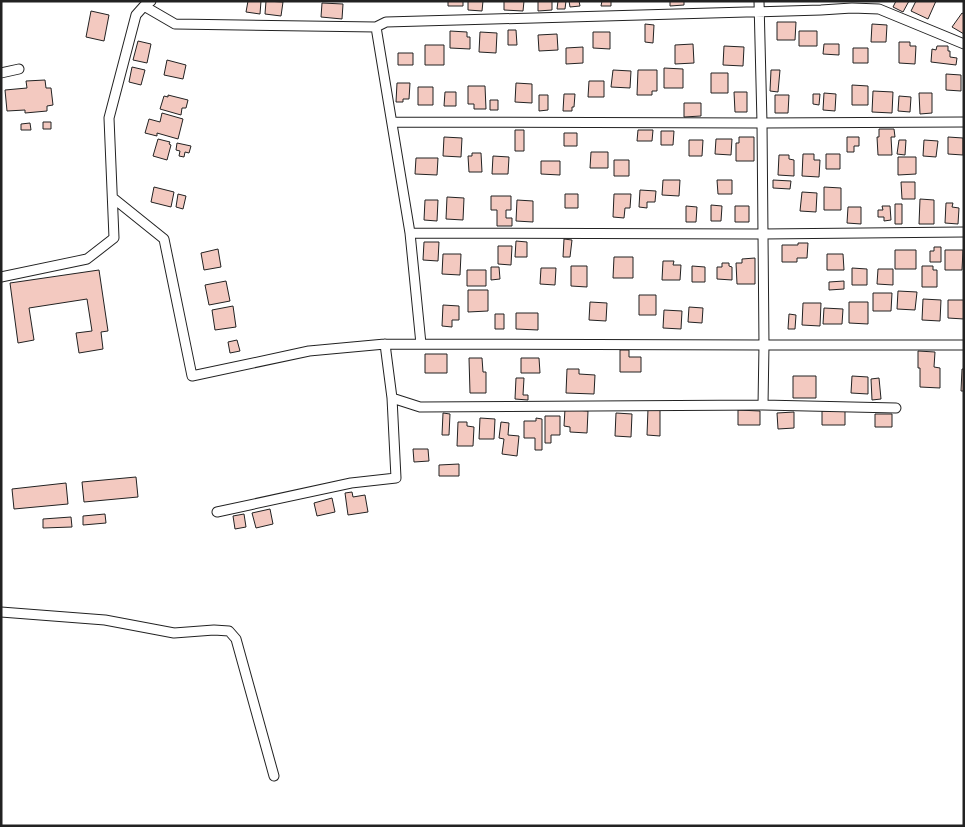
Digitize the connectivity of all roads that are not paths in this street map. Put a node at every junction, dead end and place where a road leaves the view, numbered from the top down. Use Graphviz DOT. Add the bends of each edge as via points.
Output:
graph roads {
  1 [pos="759,1"];
  2 [pos="148,4"];
  3 [pos="759,11"];
  4 [pos="376,27"];
  5 [pos="964,44"];
  6 [pos="19,69"];
  7 [pos="1,73"];
  8 [pos="392,122"];
  9 [pos="964,122"];
  10 [pos="762,124"];
  11 [pos="113,198"];
  12 [pos="964,232"];
  13 [pos="410,233"];
  14 [pos="763,234"];
  15 [pos="1,277"];
  16 [pos="385,344"];
  17 [pos="421,344"];
  18 [pos="764,345"];
  19 [pos="964,345"];
  20 [pos="392,398"];
  21 [pos="763,405"];
  22 [pos="896,408"];
  23 [pos="217,512"];
  24 [pos="1,612"];
  25 [pos="274,776"];
  1 -- 3 [label="street"];
  2 -- 4 [label="street" via="176,24"];
  2 -- 11 [label="street" via="136,15 109,118"];
  3 -- 4 [label="street" via="386,22"];
  3 -- 5 [label="street" via="879,9"];
  3 -- 10 [label="street"];
  4 -- 8 [label="street"];
  6 -- 7 [label="street"];
  8 -- 10 [label="street"];
  8 -- 13 [label="street"];
  9 -- 10 [label="street"];
  10 -- 14 [label="street"];
  11 -- 15 [label="street" via="114,238 87,259"];
  11 -- 16 [label="street" via="164,240 192,376 309,350"];
  12 -- 14 [label="street"];
  13 -- 14 [label="street"];
  13 -- 17 [label="street"];
  14 -- 18 [label="street"];
  16 -- 17 [label="street"];
  16 -- 20 [label="street"];
  17 -- 18 [label="street"];
  18 -- 19 [label="street"];
  18 -- 21 [label="street"];
  20 -- 21 [label="street" via="420,407"];
  20 -- 23 [label="street" via="396,478 351,483"];
  21 -- 22 [label="street"];
  24 -- 25 [label="street" via="105,620 174,633 229,631 236,640"];
}
